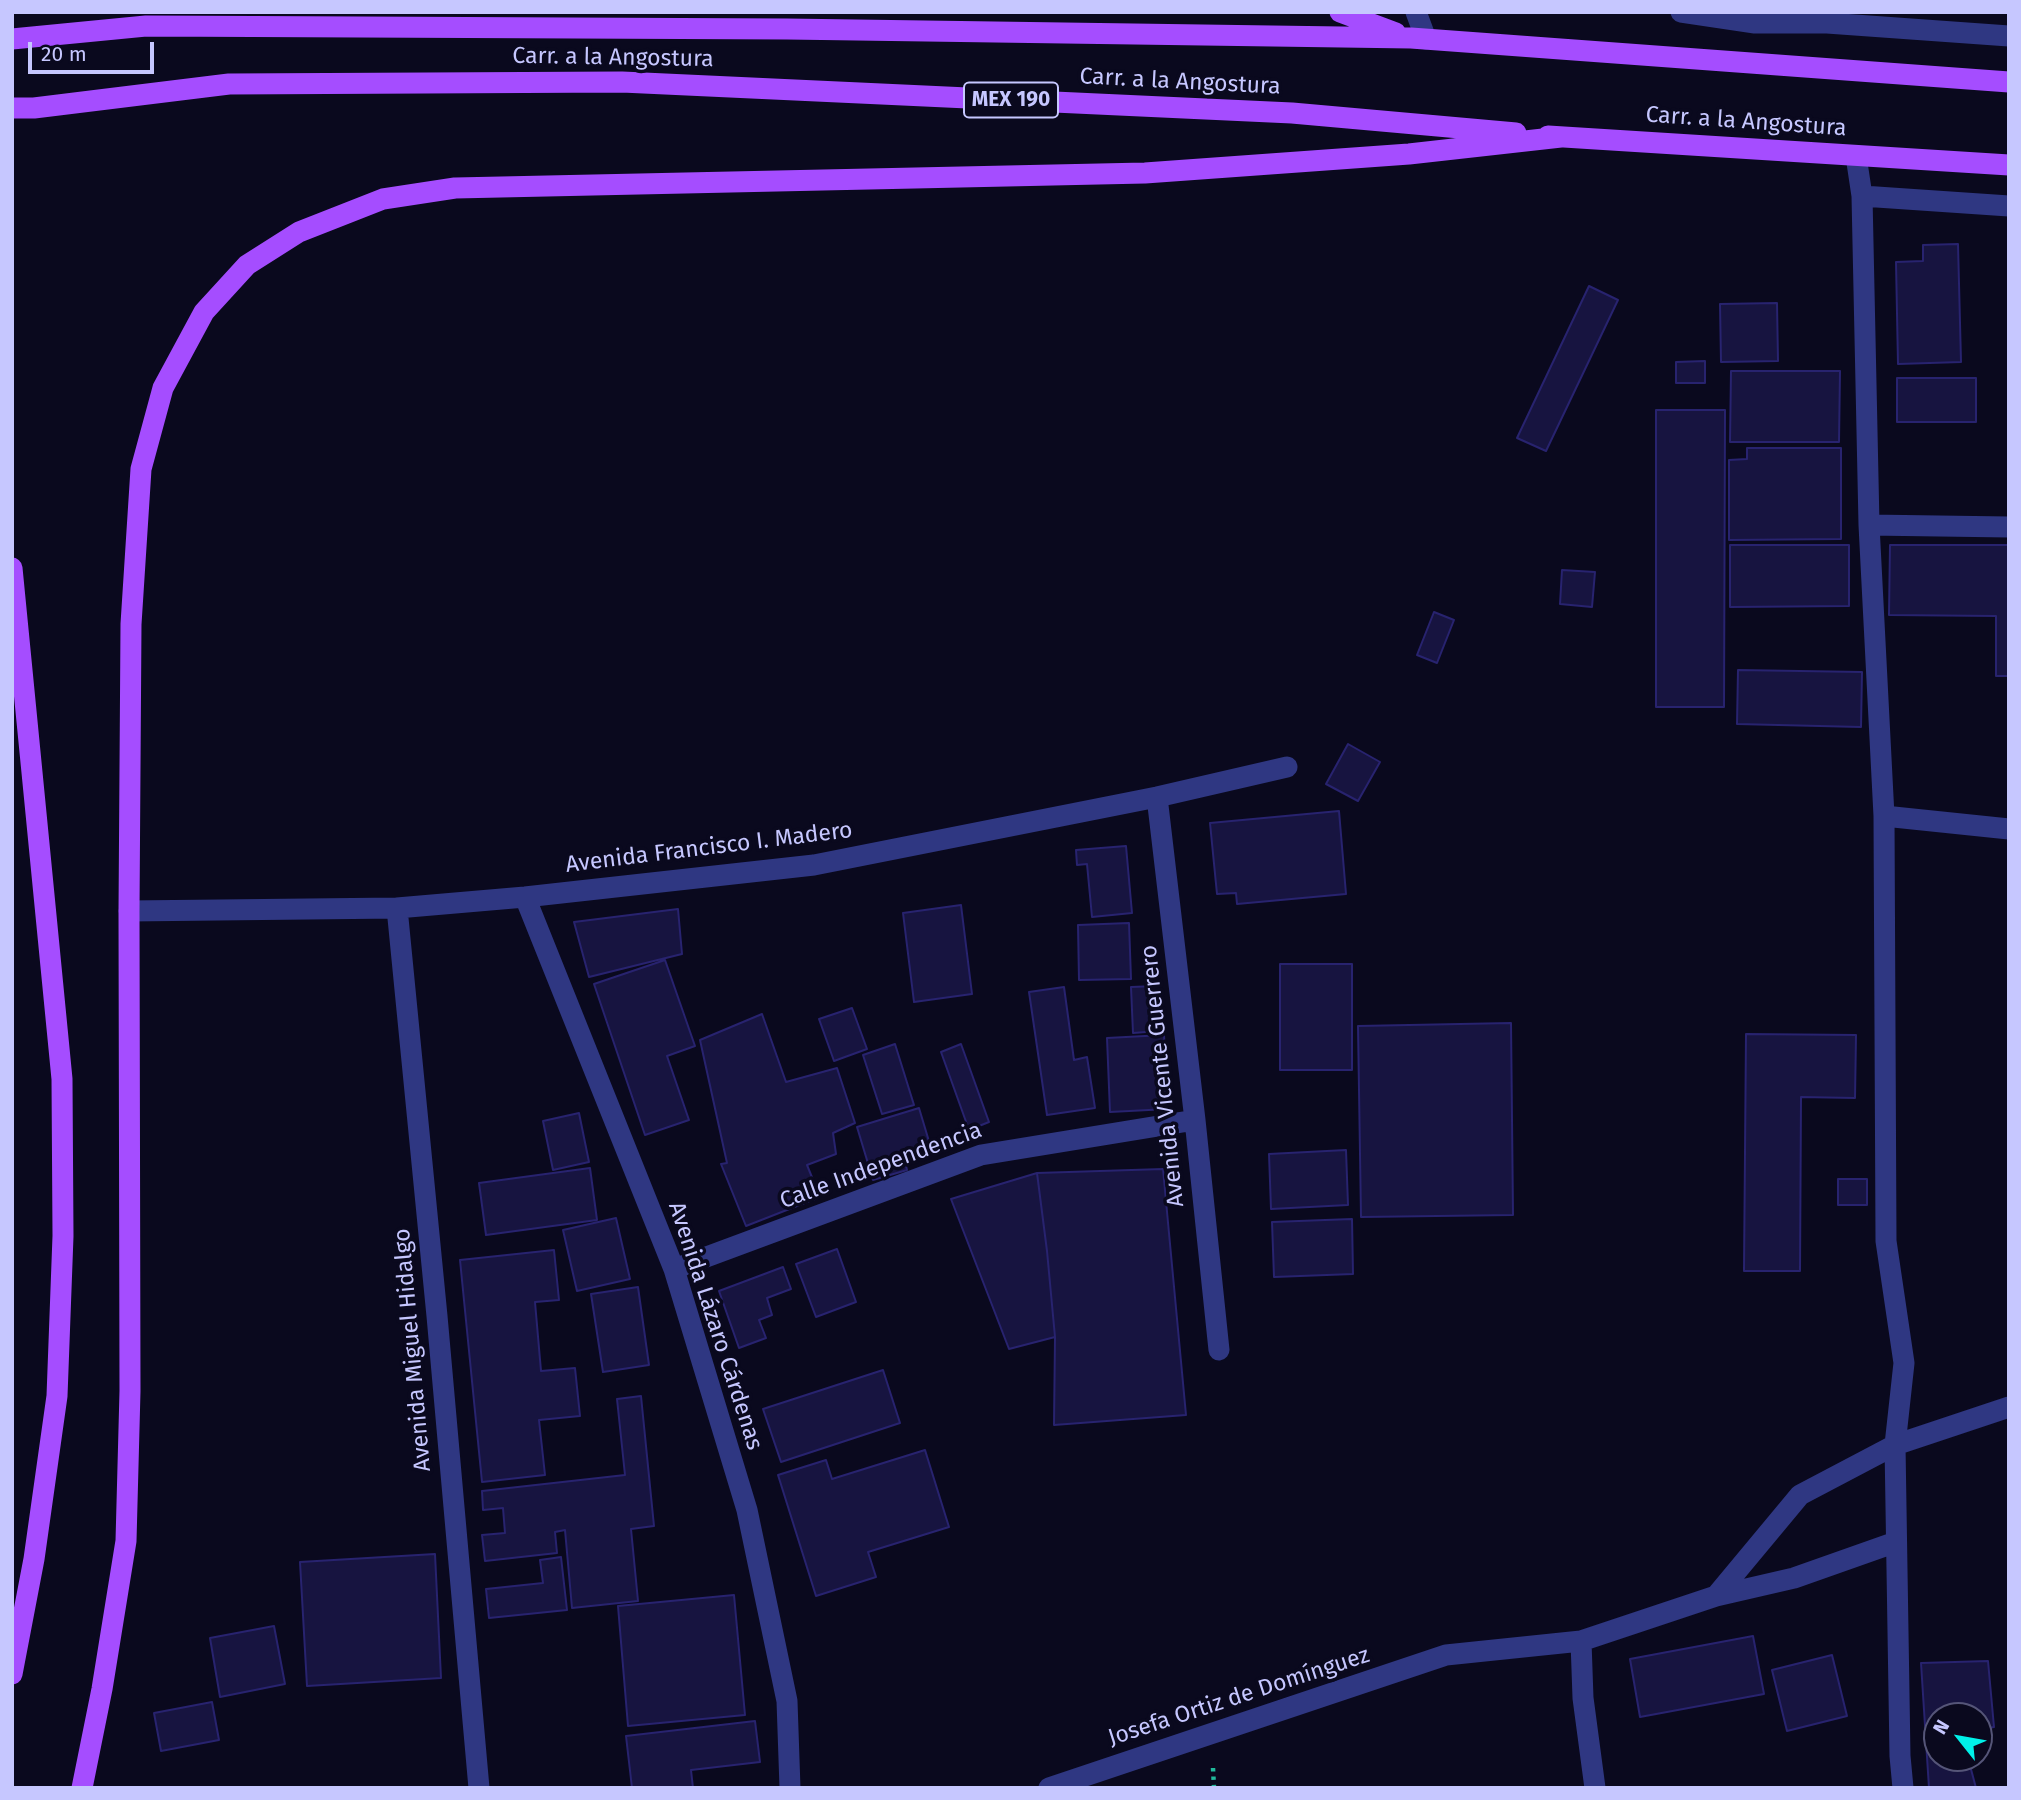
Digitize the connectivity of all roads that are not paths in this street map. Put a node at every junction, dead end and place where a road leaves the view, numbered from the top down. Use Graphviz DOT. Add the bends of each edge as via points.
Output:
graph roads {
  1 [pos="1340,12"];
  2 [pos="1416,12"];
  3 [pos="1681,12"];
  4 [pos="1817,18"];
  5 [pos="2009,36"];
  6 [pos="12,39"];
  7 [pos="1419,39"];
  8 [pos="2009,82"];
  9 [pos="12,108"];
  10 [pos="1561,137"];
  11 [pos="1856,156"];
  12 [pos="2009,165"];
  13 [pos="1862,195"];
  14 [pos="2009,206"];
  15 [pos="1869,525"];
  16 [pos="2009,527"];
  17 [pos="12,568"];
  18 [pos="1287,767"];
  19 [pos="1157,796"];
  20 [pos="1884,816"];
  21 [pos="2009,829"];
  22 [pos="525,897"];
  23 [pos="397,908"];
  24 [pos="129,911"];
  25 [pos="1195,1119"];
  26 [pos="674,1269"];
  27 [pos="1219,1350"];
  28 [pos="2009,1407"];
  29 [pos="1895,1445"];
  30 [pos="1896,1542"];
  31 [pos="1716,1596"];
  32 [pos="1580,1641"];
  33 [pos="12,1674"];
  34 [pos="82,1788"];
  35 [pos="479,1788"];
  36 [pos="790,1788"];
  37 [pos="1049,1788"];
  38 [pos="1595,1788"];
  39 [pos="1903,1788"];
  1 -- 7 [label="main road"];
  2 -- 7 [label="street"];
  3 -- 4 [label="street" via="1755,23"];
  4 -- 5 [label="street"];
  6 -- 7 [label="main road, Carr. a la Angostura" via="146,26 787,29"];
  7 -- 8 [label="main road, Carr. a la Angostura"];
  9 -- 10 [label="main road, Carr. a la Angostura / MEX 190" via="229,84 622,82 1292,113"];
  10 -- 11 [label="main road, Carr. a la Angostura / MEX 190"];
  10 -- 24 [label="main road" via="1409,154 1145,173 455,188 383,199 299,232 247,265 204,312 163,388 141,469 131,624"];
  11 -- 12 [label="main road, Carr. a la Angostura / MEX 190"];
  11 -- 13 [label="street"];
  13 -- 14 [label="street"];
  13 -- 15 [label="street"];
  15 -- 16 [label="street"];
  15 -- 20 [label="street"];
  17 -- 33 [label="main road" via="62,1079 63,1236 57,1396"];
  18 -- 19 [label="street, Avenida Francisco I. Madero"];
  19 -- 22 [label="street, Avenida Francisco I. Madero" via="814,865"];
  19 -- 25 [label="street, Avenida Vicente Guerrero"];
  20 -- 21 [label="street"];
  20 -- 29 [label="street" via="1885,1241 1904,1363"];
  22 -- 23 [label="street, Avenida Francisco I. Madero"];
  22 -- 26 [label="street, Avenida Lázaro Cárdenas"];
  23 -- 24 [label="street, Avenida Francisco I. Madero"];
  23 -- 35 [label="street, Avenida Miguel Hidalgo"];
  24 -- 34 [label="main road" via="126,1541"];
  25 -- 26 [label="street, Calle Independencia" via="981,1155"];
  25 -- 27 [label="street, Avenida Vicente Guerrero"];
  26 -- 36 [label="street, Avenida Lázaro Cárdenas" via="747,1510 787,1701"];
  28 -- 29 [label="street"];
  29 -- 30 [label="street"];
  29 -- 31 [label="street" via="1800,1495"];
  30 -- 31 [label="street, Josefa Ortiz de Domínguez" via="1794,1578"];
  30 -- 39 [label="street"];
  31 -- 32 [label="street, Josefa Ortiz de Domínguez"];
  32 -- 37 [label="street, Josefa Ortiz de Domínguez" via="1446,1655"];
  32 -- 38 [label="street"];
}
